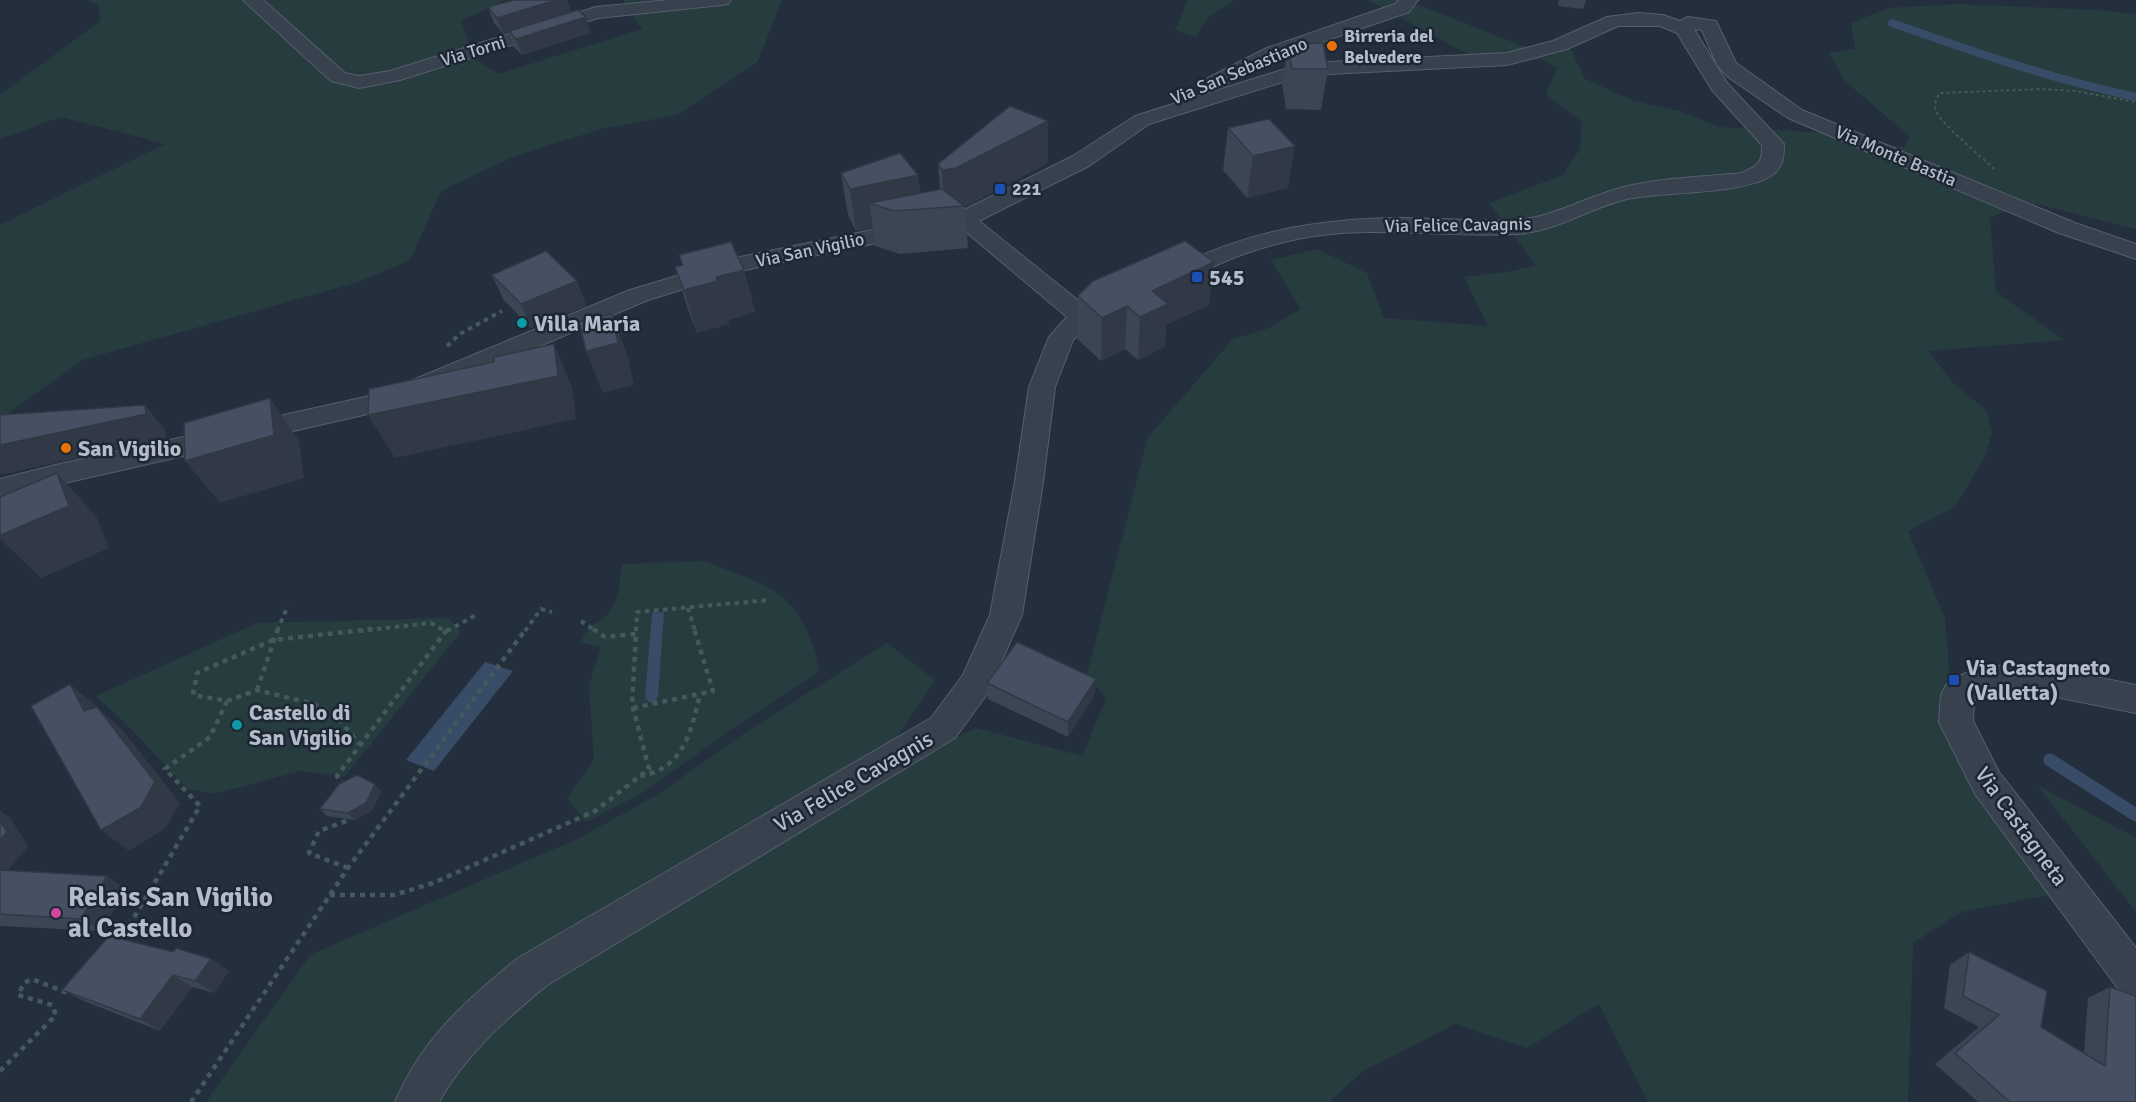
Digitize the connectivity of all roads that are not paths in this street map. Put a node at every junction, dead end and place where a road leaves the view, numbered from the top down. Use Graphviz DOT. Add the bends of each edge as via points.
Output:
graph roads {
  1 [pos="252,0"];
  2 [pos="722,0"];
  3 [pos="1409,0"];
  4 [pos="1659,3"];
  5 [pos="1710,6"];
  6 [pos="1614,21"];
  7 [pos="1682,24"];
  8 [pos="1142,120"];
  9 [pos="967,218"];
  10 [pos="2136,252"];
  11 [pos="1158,284"];
  12 [pos="1136,293"];
  13 [pos="1082,316"];
  14 [pos="0,490"];
  15 [pos="2136,699"];
  16 [pos="2136,980"];
  17 [pos="416,1102"];
  1 -- 2 [label="street, Via Torni" via="338,77 359,82 393,76 597,13"];
  3 -- 8 [label="street, Via San Sebastiano" via="1402,8 1274,52 1190,93 1144,110"];
  4 -- 6 [label="street" via="1615,9"];
  5 -- 7 [label="street"];
  6 -- 7 [label="street" via="1650,19"];
  6 -- 8 [label="street, Via San Vigilio" via="1560,45 1507,59 1328,68 1289,74"];
  7 -- 10 [label="street, Via Monte Bastia" via="1708,25 1734,73 1796,114"];
  7 -- 11 [label="street, Via Felice Cavagnis" via="1719,86 1773,144 1772,165 1761,174 1629,192 1548,222 1516,226 1390,225 1297,232 1222,255"];
  8 -- 9 [label="street, Via San Vigilio" via="1081,161"];
  9 -- 13 [label="street" via="969,224"];
  9 -- 14 [label="street, Via San Vigilio" via="740,264 639,295 385,402"];
  12 -- 13 [label="street, Via Felice Cavagnis"];
  13 -- 17 [label="street, Via Felice Cavagnis" via="1062,337 1042,387 1006,615 975,684 944,728 532,972 490,1006 439,1061"];
  15 -- 16 [label="street, Via Castagneta" via="2012,678 1976,682 1958,694 1956,722 1987,783"];
}
